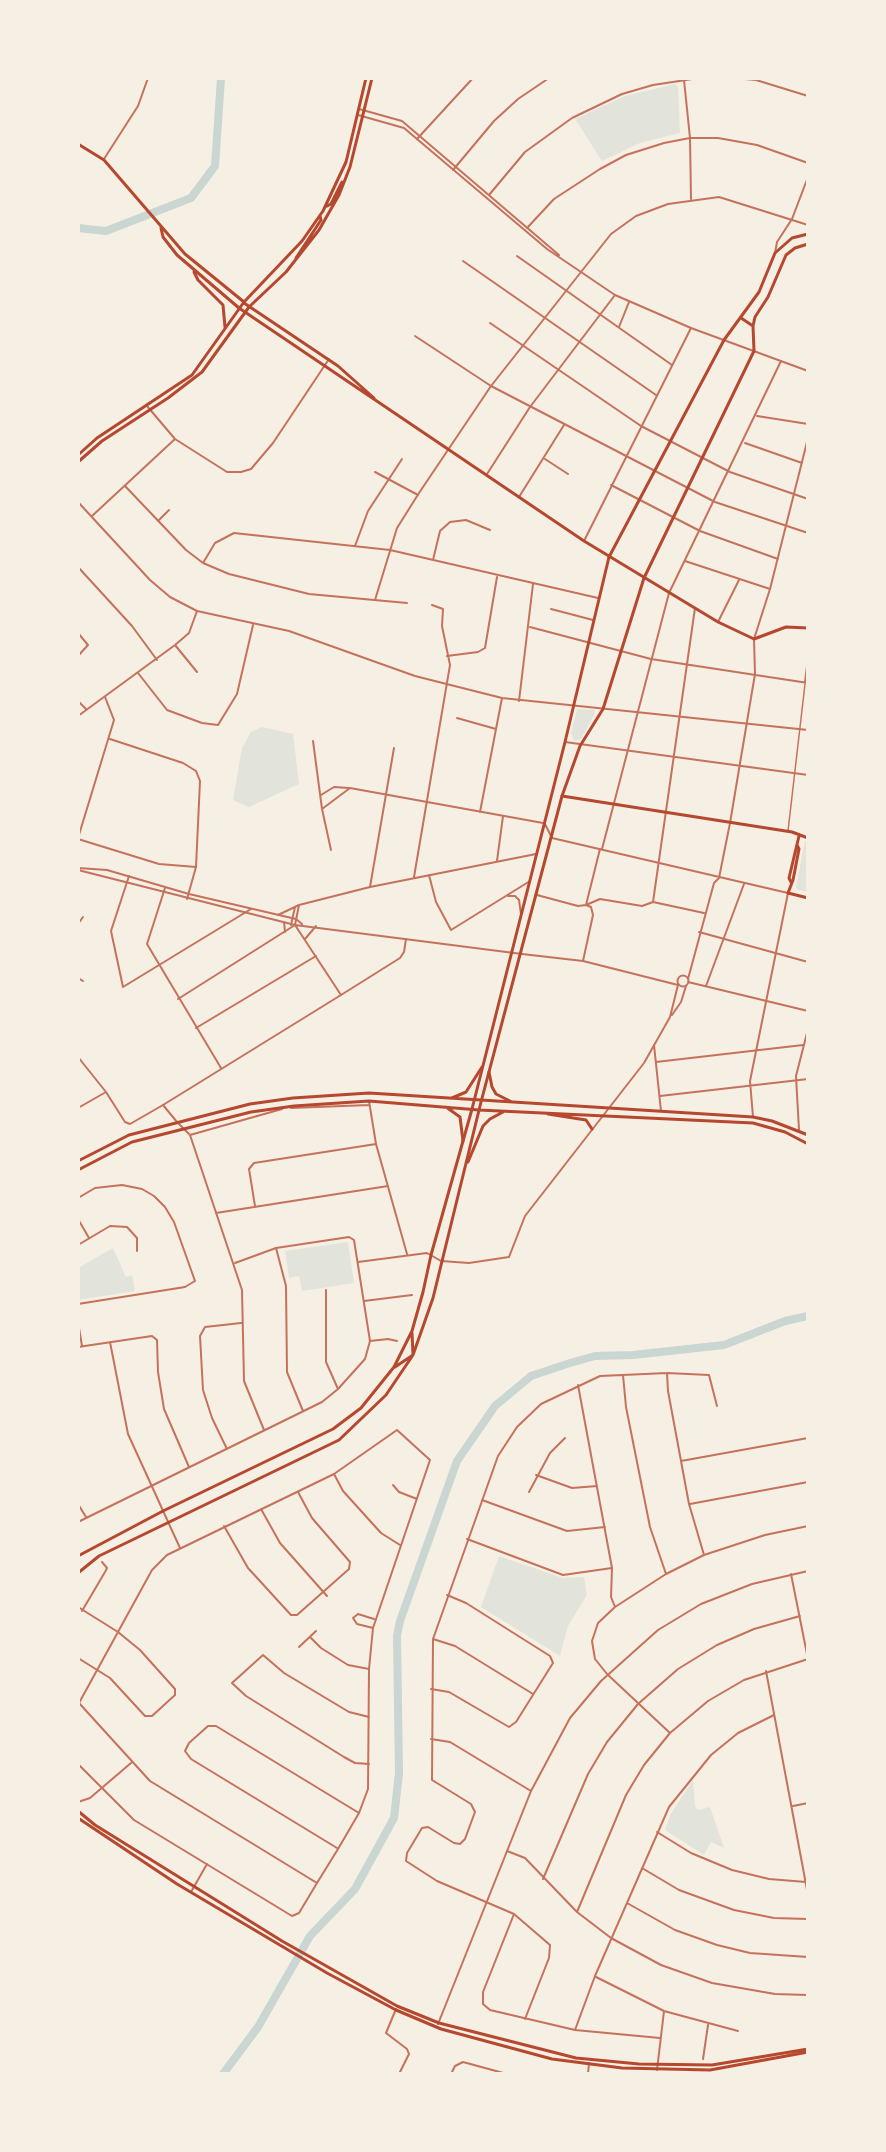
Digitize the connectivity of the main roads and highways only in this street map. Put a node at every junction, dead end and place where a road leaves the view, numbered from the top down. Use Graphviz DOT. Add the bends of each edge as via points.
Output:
graph roads {
  1 [pos="366,78"];
  2 [pos="372,78"];
  3 [pos="78,144"];
  4 [pos="346,177"];
  5 [pos="325,207"];
  6 [pos="320,216"];
  7 [pos="160,226"];
  8 [pos="808,234"];
  9 [pos="808,244"];
  10 [pos="296,260"];
  11 [pos="194,272"];
  12 [pos="244,303"];
  13 [pos="249,307"];
  14 [pos="239,308"];
  15 [pos="246,312"];
  16 [pos="741,318"];
  17 [pos="753,326"];
  18 [pos="225,329"];
  19 [pos="380,403"];
  20 [pos="78,454"];
  21 [pos="78,462"];
  22 [pos="609,557"];
  23 [pos="644,578"];
  24 [pos="808,628"];
  25 [pos="562,796"];
  26 [pos="799,836"];
  27 [pos="808,838"];
  28 [pos="808,898"];
  29 [pos="483,1066"];
  30 [pos="489,1072"];
  31 [pos="411,1095"];
  32 [pos="448,1099"];
  33 [pos="474,1101"];
  34 [pos="481,1102"];
  35 [pos="514,1103"];
  36 [pos="411,1104"];
  37 [pos="535,1104"];
  38 [pos="445,1106"];
  39 [pos="472,1109"];
  40 [pos="479,1110"];
  41 [pos="635,1110"];
  42 [pos="506,1111"];
  43 [pos="536,1112"];
  44 [pos="603,1114"];
  45 [pos="592,1129"];
  46 [pos="808,1135"];
  47 [pos="463,1142"];
  48 [pos="808,1144"];
  49 [pos="78,1161"];
  50 [pos="468,1162"];
  51 [pos="78,1170"];
  52 [pos="412,1331"];
  53 [pos="413,1355"];
  54 [pos="390,1372"];
  55 [pos="78,1556"];
  56 [pos="78,1573"];
  57 [pos="78,1811"];
  58 [pos="78,1818"];
  59 [pos="281,1943"];
  60 [pos="438,2025"];
  61 [pos="808,2051"];
  1 -- 5 [label="main road" via="346,162"];
  2 -- 4 [label="main road"];
  3 -- 7 [label="main road" via="104,160"];
  4 -- 5 [label="main road" via="331,204"];
  4 -- 10 [label="main road" via="319,230"];
  5 -- 6 [label="main road"];
  6 -- 10 [label="main road"];
  6 -- 12 [label="main road"];
  7 -- 11 [label="main road" via="163,237"];
  7 -- 12 [label="main road" via="195,263"];
  8 -- 16 [label="main road" via="792,238 775,253 759,292"];
  9 -- 17 [label="main road" via="786,255"];
  10 -- 13 [label="main road"];
  11 -- 14 [label="main road"];
  11 -- 18 [label="main road" via="223,305"];
  12 -- 13 [label="main road"];
  12 -- 14 [label="main road"];
  13 -- 15 [label="main road"];
  13 -- 19 [label="main road" via="356,380"];
  14 -- 15 [label="main road"];
  14 -- 18 [label="main road"];
  15 -- 19 [label="main road"];
  15 -- 21 [label="main road" via="202,372"];
  16 -- 17 [label="main road"];
  16 -- 22 [label="main road" via="724,340"];
  17 -- 23 [label="main road" via="754,351"];
  18 -- 20 [label="main road" via="192,375"];
  19 -- 22 [label="main road"];
  22 -- 23 [label="main road"];
  22 -- 29 [label="main road"];
  23 -- 24 [label="main road" via="754,639 786,627"];
  23 -- 25 [label="main road" via="603,709 580,746"];
  25 -- 26 [label="main road"];
  25 -- 30 [label="main road"];
  26 -- 27 [label="main road"];
  26 -- 28 [label="main road" via="788,893"];
  29 -- 32 [label="main road" via="466,1092"];
  29 -- 33 [label="main road"];
  30 -- 34 [label="main road"];
  30 -- 35 [label="main road" via="496,1094"];
  31 -- 32 [label="main road"];
  31 -- 36 [label="main road"];
  31 -- 49 [label="main road" via="369,1093 250,1104 129,1135"];
  32 -- 33 [label="main road"];
  33 -- 34 [label="main road"];
  33 -- 39 [label="main road"];
  34 -- 35 [label="main road"];
  34 -- 40 [label="main road"];
  35 -- 37 [label="main road"];
  36 -- 38 [label="main road"];
  36 -- 51 [label="main road" via="273,1109 132,1142"];
  37 -- 41 [label="main road"];
  37 -- 43 [label="main road"];
  38 -- 39 [label="main road"];
  38 -- 47 [label="main road" via="460,1117"];
  39 -- 40 [label="main road"];
  39 -- 47 [label="main road"];
  40 -- 42 [label="main road"];
  40 -- 50 [label="main road"];
  41 -- 44 [label="main road"];
  41 -- 46 [label="main road" via="753,1117"];
  42 -- 43 [label="main road"];
  42 -- 50 [label="main road" via="483,1126"];
  43 -- 44 [label="main road"];
  43 -- 45 [label="main road" via="586,1120"];
  44 -- 48 [label="main road" via="753,1123 785,1132"];
  47 -- 52 [label="main road"];
  50 -- 53 [label="main road" via="433,1298"];
  52 -- 53 [label="main road"];
  52 -- 54 [label="main road"];
  53 -- 54 [label="main road"];
  53 -- 56 [label="main road" via="387,1395 339,1440 99,1556"];
  54 -- 55 [label="main road" via="361,1408 333,1430"];
  57 -- 59 [label="main road"];
  58 -- 59 [label="main road" via="191,1892"];
  59 -- 60 [label="main road" via="397,2008"];
  60 -- 61 [label="main road" via="590,2060 657,2065 711,2065"];
  60 -- 61 [label="main road" via="552,2059 657,2070 716,2069"];
}
